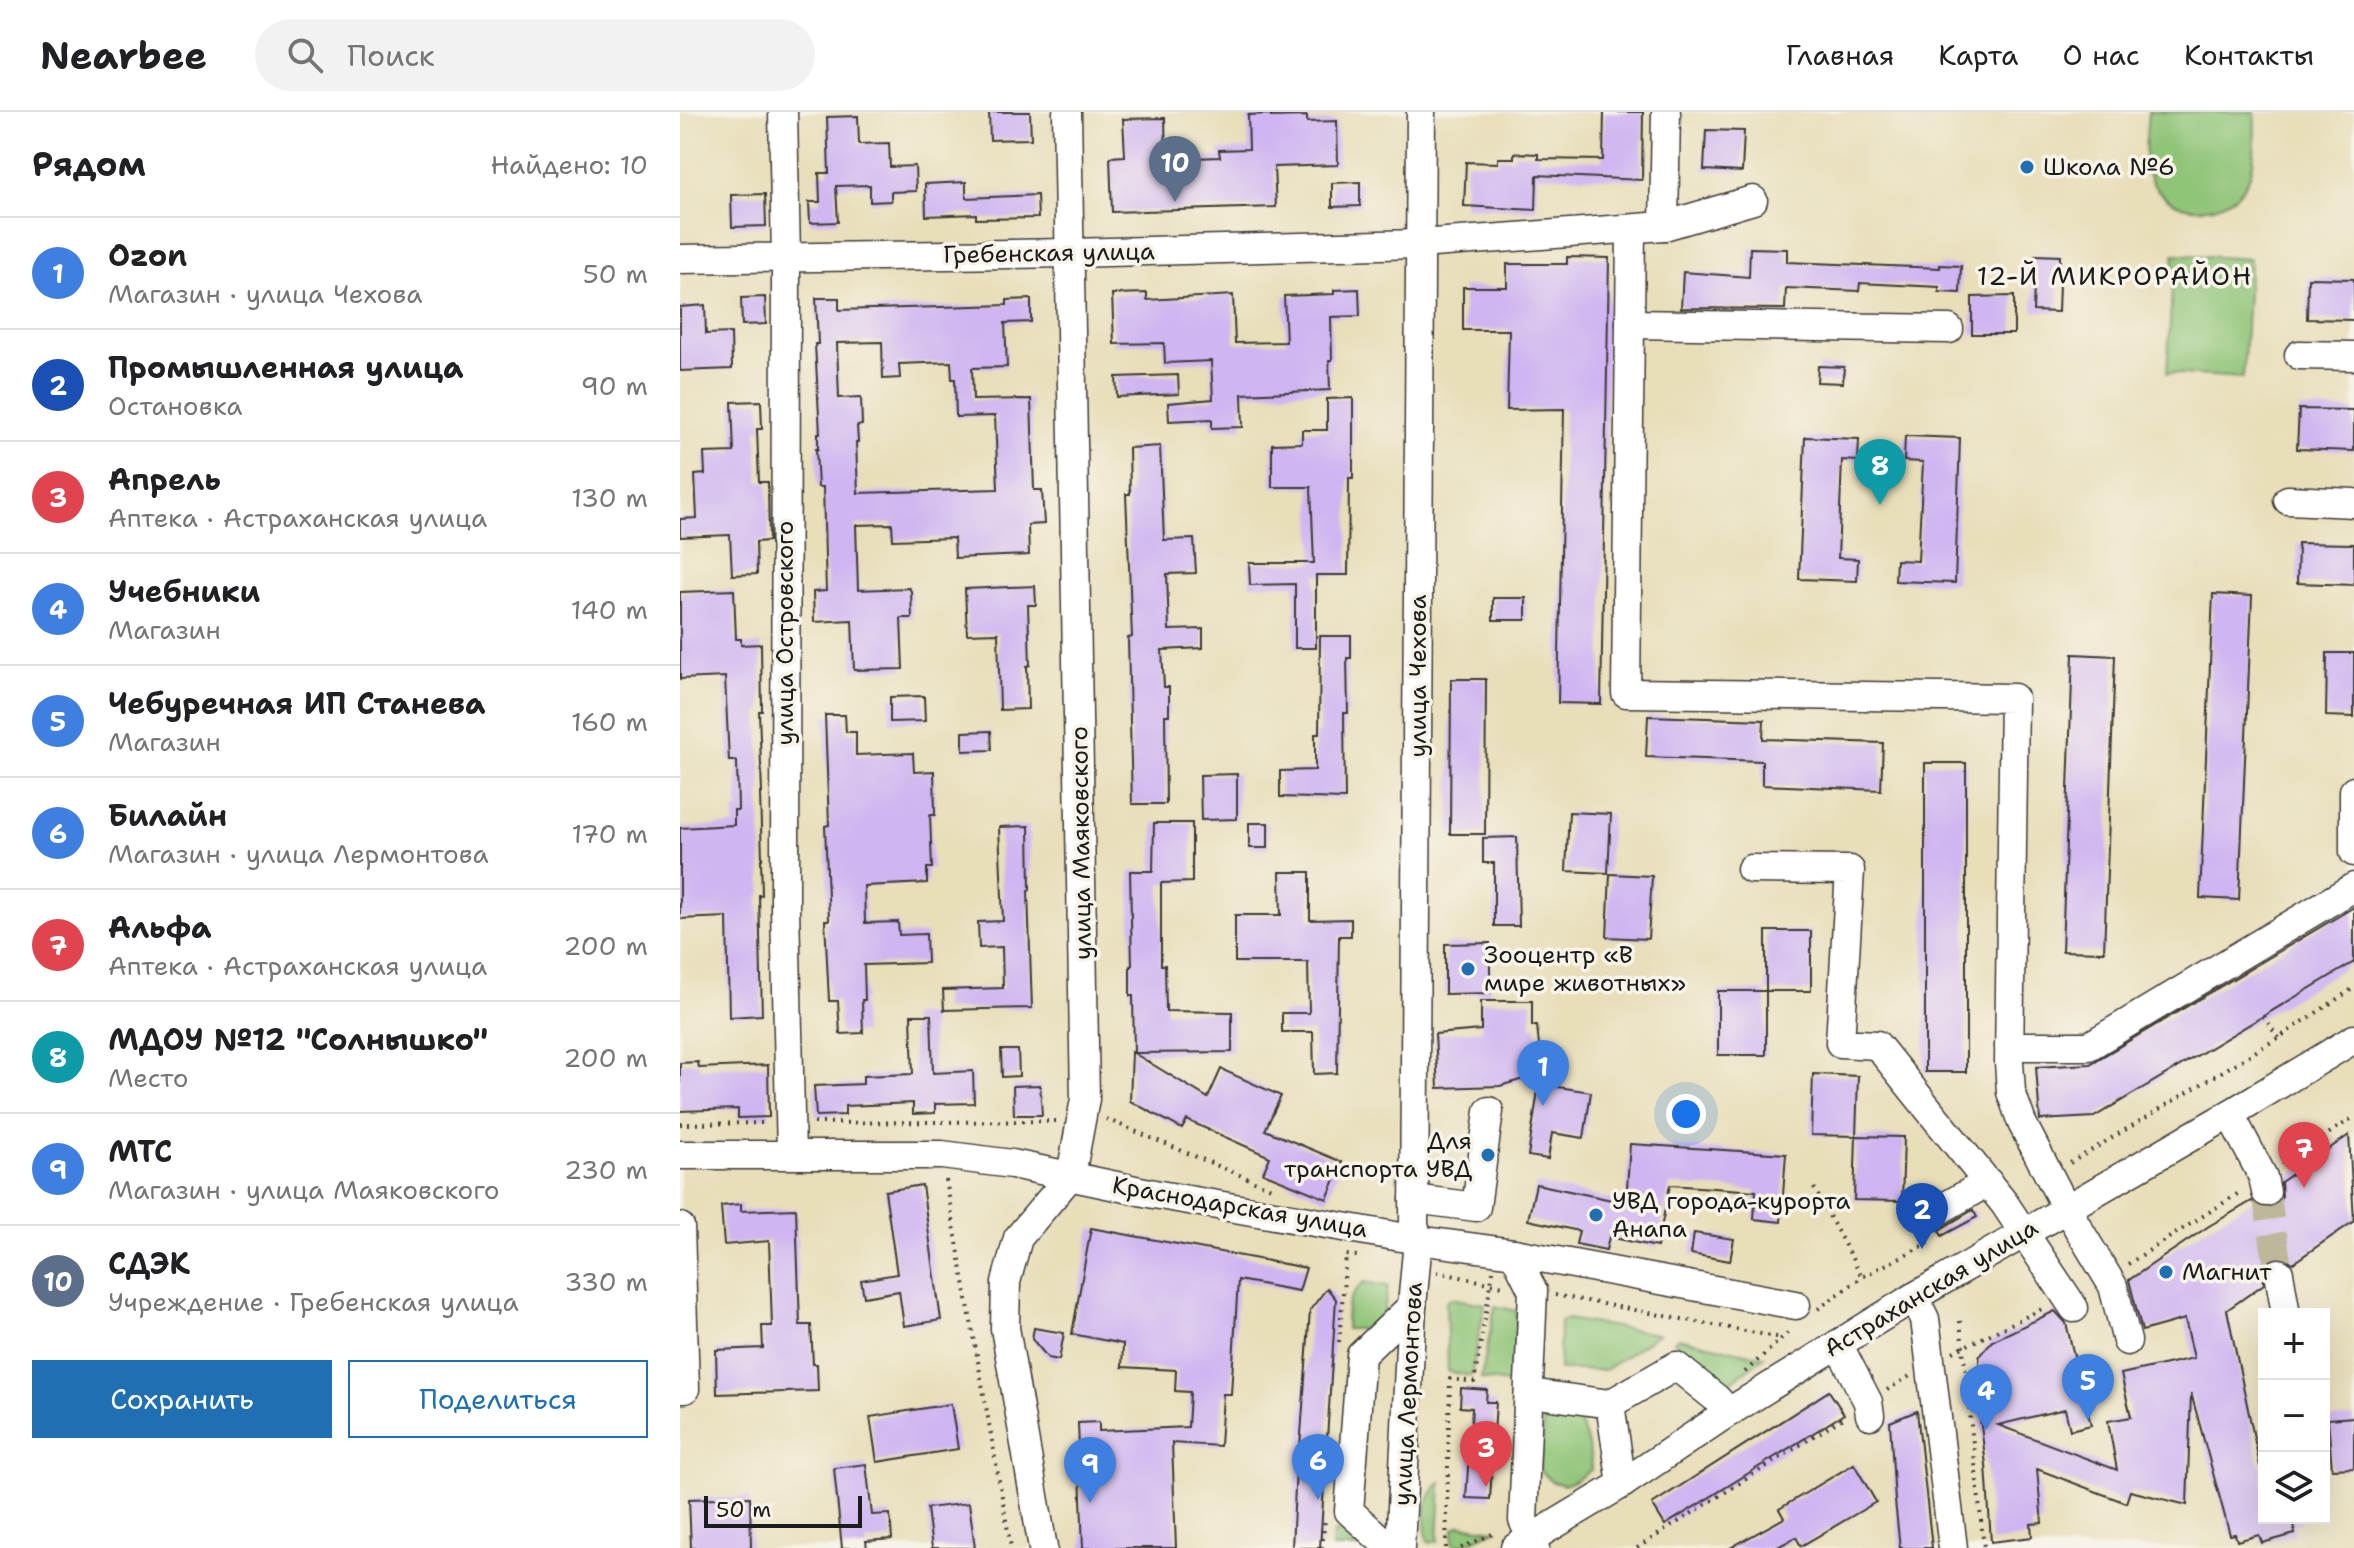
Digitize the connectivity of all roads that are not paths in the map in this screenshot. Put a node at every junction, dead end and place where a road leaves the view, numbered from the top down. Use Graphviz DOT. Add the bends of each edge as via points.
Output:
graph roads {
  1 [pos="783,112"];
  2 [pos="1067,112"];
  3 [pos="1421,112"];
  4 [pos="1666,112"];
  5 [pos="1753,200"];
  6 [pos="1664,226"];
  7 [pos="1631,229"];
  8 [pos="1419,244"];
  9 [pos="1070,253"];
  10 [pos="786,257"];
  11 [pos="680,259"];
  12 [pos="1630,324"];
  13 [pos="1949,329"];
  14 [pos="2299,355"];
  15 [pos="2354,356"];
  16 [pos="2288,500"];
  17 [pos="2354,503"];
  18 [pos="2354,791"];
  19 [pos="2354,852"];
  20 [pos="1751,869"];
  21 [pos="2354,887"];
  22 [pos="2354,1039"];
  23 [pos="2009,1046"];
  24 [pos="1489,1111"];
  25 [pos="2230,1114"];
  26 [pos="791,1154"];
  27 [pos="680,1155"];
  28 [pos="1071,1175"];
  29 [pos="1988,1182"];
  30 [pos="2265,1185"];
  31 [pos="1414,1199"];
  32 [pos="2066,1208"];
  33 [pos="680,1227"];
  34 [pos="1934,1227"];
  35 [pos="2023,1233"];
  36 [pos="1418,1240"];
  37 [pos="1505,1252"];
  38 [pos="2279,1273"];
  39 [pos="1914,1297"];
  40 [pos="2070,1303"];
  41 [pos="1412,1306"];
  42 [pos="2285,1308"];
  43 [pos="1802,1315"];
  44 [pos="2127,1341"];
  45 [pos="1838,1344"];
  46 [pos="680,1389"];
  47 [pos="1530,1393"];
  48 [pos="1610,1404"];
  49 [pos="1723,1405"];
  50 [pos="1869,1409"];
  51 [pos="1622,1484"];
  52 [pos="1526,1539"];
  53 [pos="1043,1548"];
  54 [pos="1390,1548"];
  55 [pos="1400,1548"];
  56 [pos="1953,1548"];
  1 -- 10 [label="street, улица Островского"];
  2 -- 9 [label="street, улица Маяковского"];
  3 -- 8 [label="street, улица Чехова"];
  4 -- 6 [label="street"];
  5 -- 6 [label="street, Гребенская улица"];
  6 -- 7 [label="street, Гребенская улица"];
  7 -- 8 [label="street, Гребенская улица"];
  7 -- 12 [label="street"];
  8 -- 9 [label="street, Гребенская улица"];
  8 -- 31 [label="street, улица Чехова"];
  9 -- 10 [label="street, Гребенская улица"];
  9 -- 28 [label="street, улица Маяковского" via="1085,1099"];
  10 -- 11 [label="street, Гребенская улица"];
  10 -- 26 [label="street, улица Островского" via="785,908"];
  12 -- 13 [label="street"];
  12 -- 23 [label="street" via="1626,693 2014,698"];
  14 -- 15 [label="street"];
  16 -- 17 [label="street"];
  18 -- 19 [label="street"];
  20 -- 29 [label="street" via="1850,870 1840,1043 1877,1045"];
  21 -- 23 [label="street" via="2089,1046"];
  22 -- 25 [label="street, Астраханская улица"];
  23 -- 32 [label="street" via="2011,1092"];
  24 -- 31 [label="street" via="1476,1207"];
  25 -- 30 [label="street"];
  25 -- 32 [label="street, Астраханская улица"];
  26 -- 27 [label="street, Краснодарская улица"];
  26 -- 28 [label="street, Краснодарская улица" via="942,1155"];
  28 -- 36 [label="street, Краснодарская улица"];
  28 -- 53 [label="street, улица Маяковского" via="1018,1238 1006,1282 1005,1328"];
  29 -- 34 [label="street"];
  29 -- 35 [label="street"];
  31 -- 36 [label="street, улица Чехова"];
  32 -- 35 [label="street, Астраханская улица"];
  32 -- 44 [label="street" via="2113,1286"];
  33 -- 46 [label="street" via="685,1389"];
  35 -- 39 [label="street, Астраханская улица"];
  35 -- 40 [label="street"];
  36 -- 37 [label="street, Краснодарская улица"];
  36 -- 41 [label="street, улица Лермонтова"];
  37 -- 43 [label="street, Краснодарская улица"];
  37 -- 47 [label="street" via="1533,1291"];
  38 -- 42 [label="street"];
  39 -- 45 [label="street, Астраханская улица"];
  39 -- 56 [label="street" via="1925,1319 1932,1362"];
  41 -- 54 [label="street" via="1361,1355 1354,1430 1349,1511"];
  41 -- 55 [label="street, улица Лермонтова"];
  45 -- 49 [label="street, Астраханская улица"];
  45 -- 50 [label="street"];
  47 -- 48 [label="street"];
  47 -- 52 [label="street"];
  48 -- 49 [label="street" via="1676,1366"];
  48 -- 51 [label="street"];
  49 -- 51 [label="street, Астраханская улица"];
  51 -- 52 [label="street, Астраханская улица"];
}
